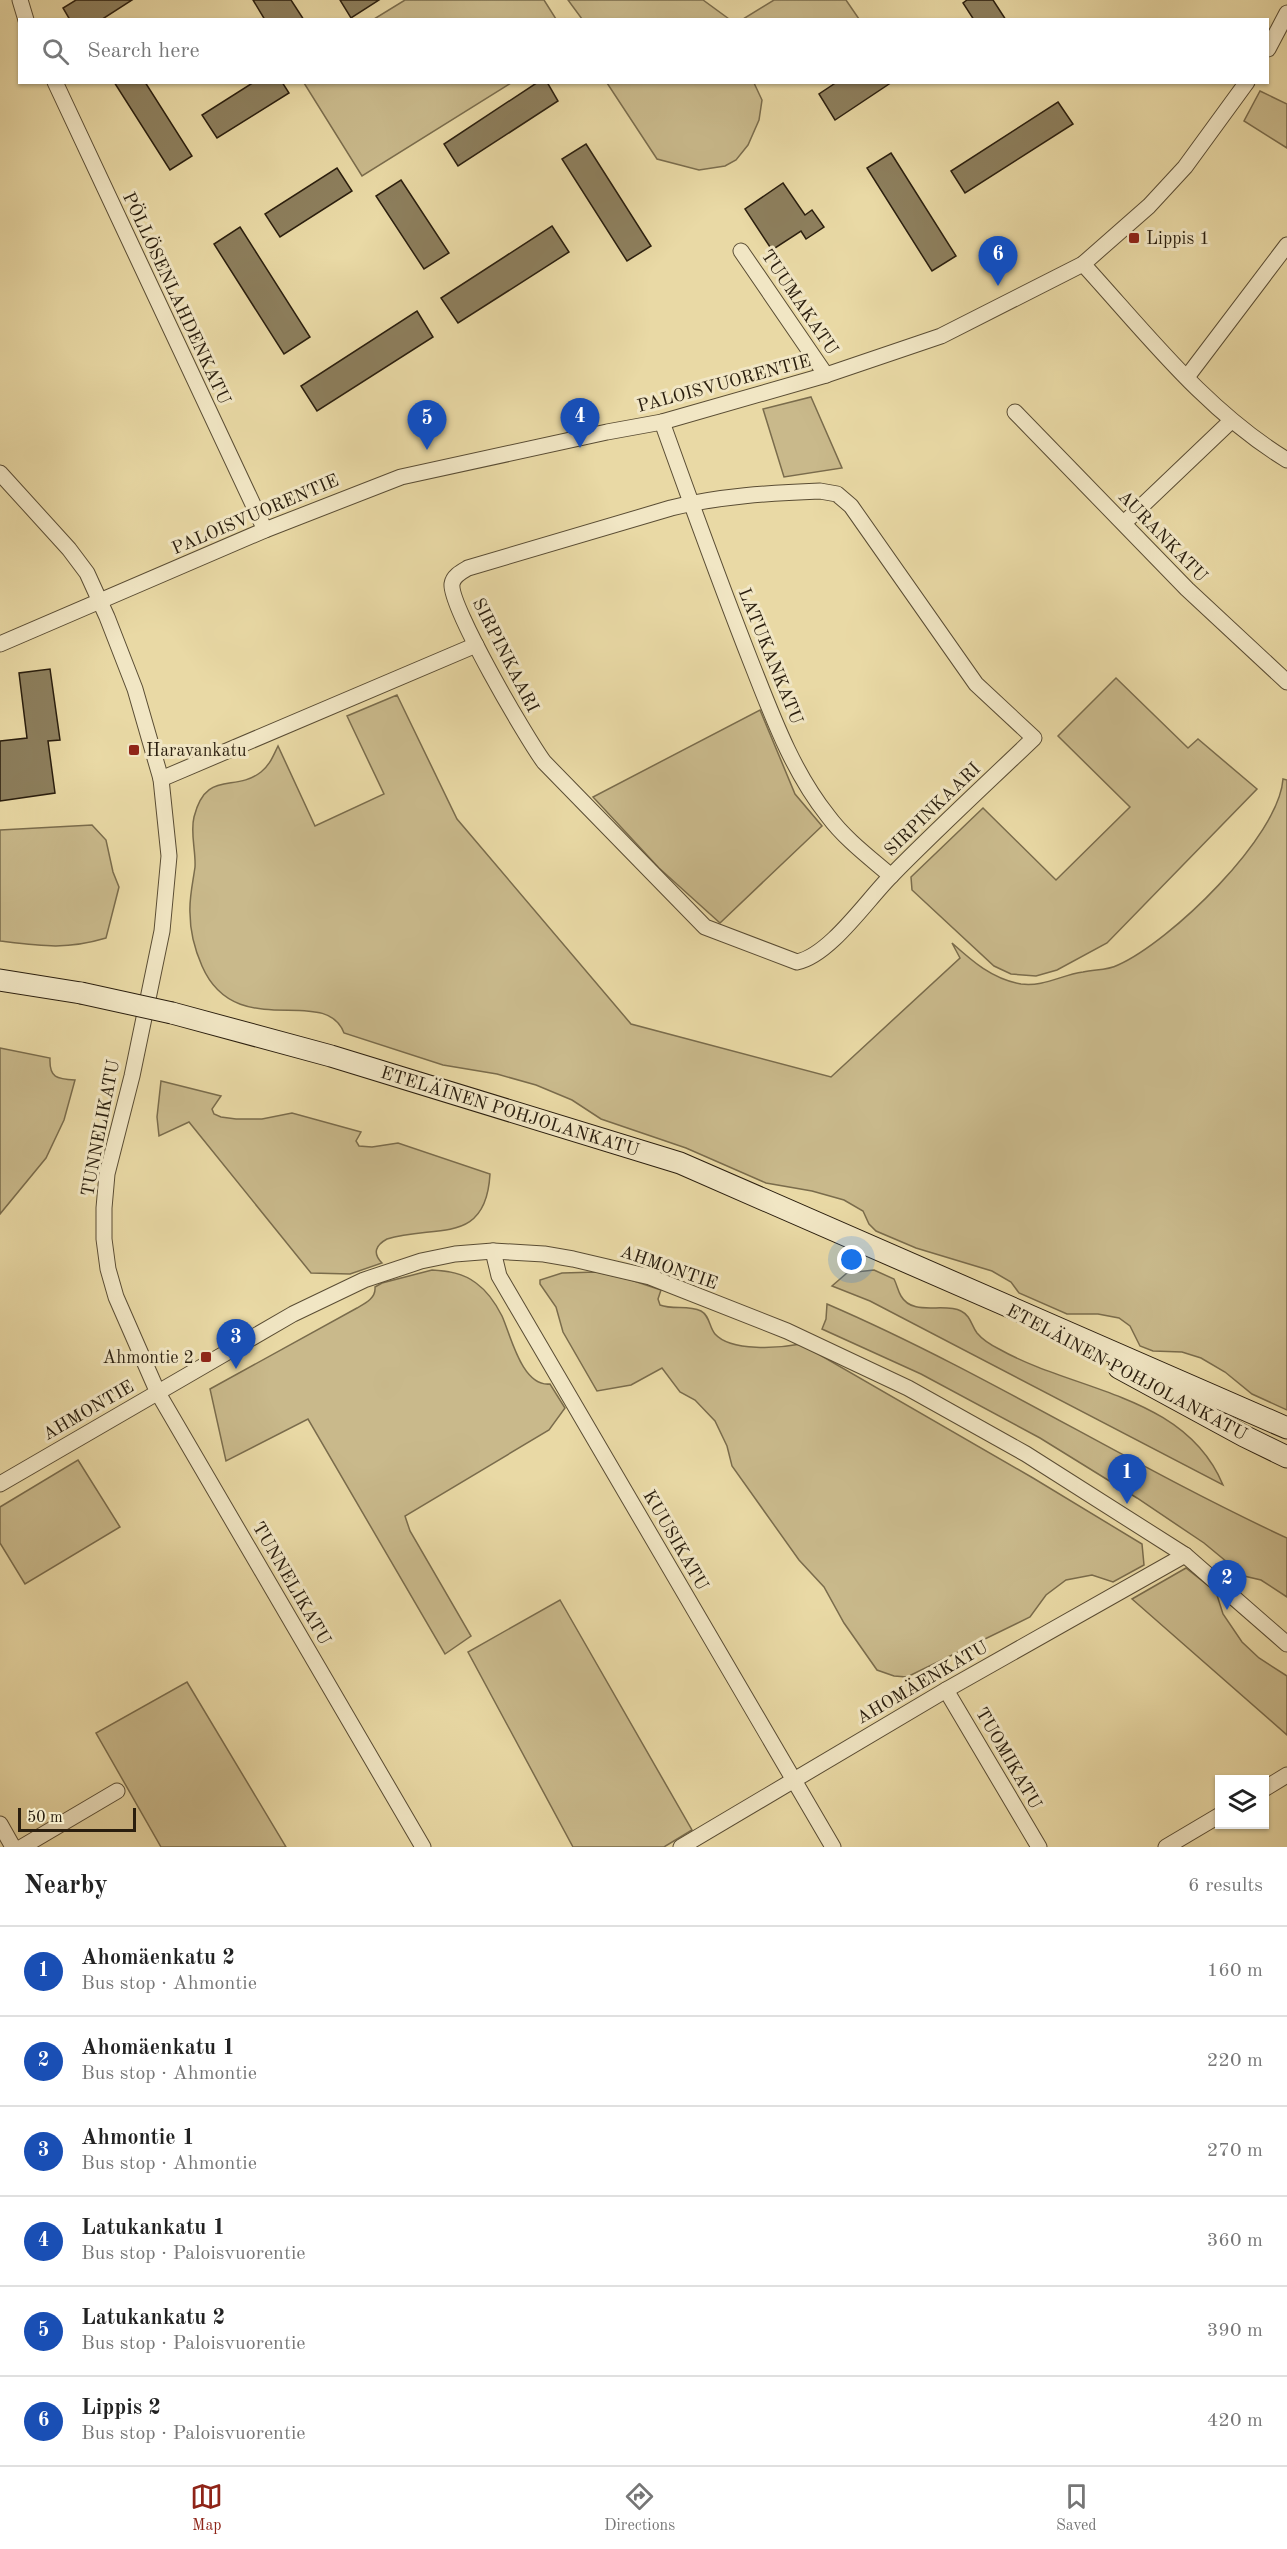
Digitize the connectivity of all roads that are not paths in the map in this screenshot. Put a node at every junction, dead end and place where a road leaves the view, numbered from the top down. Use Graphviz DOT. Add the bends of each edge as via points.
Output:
graph roads {
  1 [pos="20,0"];
  2 [pos="1287,12"];
  3 [pos="25,18"];
  4 [pos="1269,47"];
  5 [pos="56,84"];
  6 [pos="1246,84"];
  7 [pos="1287,245"];
  8 [pos="741,250"];
  9 [pos="1083,264"];
  10 [pos="826,375"];
  11 [pos="1187,377"];
  12 [pos="1015,412"];
  13 [pos="1231,421"];
  14 [pos="662,423"];
  15 [pos="1287,460"];
  16 [pos="0,473"];
  17 [pos="691,503"];
  18 [pos="1124,523"];
  19 [pos="265,530"];
  20 [pos="100,601"];
  21 [pos="0,644"];
  22 [pos="476,645"];
  23 [pos="1287,682"];
  24 [pos="161,779"];
  25 [pos="891,876"];
  26 [pos="0,980"];
  27 [pos="493,1251"];
  28 [pos="1000,1303"];
  29 [pos="158,1393"];
  30 [pos="1287,1428"];
  31 [pos="1287,1457"];
  32 [pos="0,1484"];
  33 [pos="1185,1555"];
  34 [pos="1287,1644"];
  35 [pos="946,1690"];
  36 [pos="1287,1775"];
  37 [pos="794,1780"];
  38 [pos="1269,1786"];
  39 [pos="117,1791"];
  40 [pos="1215,1818"];
  41 [pos="0,1824"];
  42 [pos="13,1847"];
  43 [pos="22,1847"];
  44 [pos="423,1847"];
  45 [pos="681,1847"];
  46 [pos="833,1847"];
  47 [pos="1039,1847"];
  48 [pos="1166,1847"];
  1 -- 3 [label="street"];
  2 -- 4 [label="street"];
  5 -- 19 [label="street, PÖLLÖSENLAHDENKATU"];
  6 -- 9 [label="street, PALOISVUORENTIE" via="1185,166 1149,206"];
  7 -- 11 [label="street"];
  8 -- 10 [label="street, TUUMAKATU"];
  9 -- 10 [label="street, PALOISVUORENTIE" via="941,336"];
  9 -- 11 [label="street"];
  10 -- 14 [label="street, PALOISVUORENTIE"];
  11 -- 13 [label="street"];
  12 -- 18 [label="street, AURANKATU"];
  13 -- 15 [label="street"];
  13 -- 18 [label="street"];
  14 -- 17 [label="street, LATUKANKATU"];
  14 -- 19 [label="street, PALOISVUORENTIE" via="401,477"];
  16 -- 20 [label="street, TUNNELIKATU" via="69,549 87,573"];
  17 -- 22 [label="street, SIRPINKAARI" via="468,568 455,576 454,595"];
  17 -- 25 [label="street, LATUKANKATU" via="707,552 800,775 828,816"];
  17 -- 25 [label="street, SIRPINKAARI" via="770,493 837,494 851,506 976,684 1034,738"];
  18 -- 23 [label="street, AURANKATU" via="1187,589"];
  19 -- 20 [label="street, PALOISVUORENTIE"];
  20 -- 21 [label="street, PALOISVUORENTIE"];
  20 -- 24 [label="street, TUNNELIKATU" via="135,690"];
  22 -- 24 [label="street"];
  22 -- 25 [label="street, SIRPINKAARI" via="527,739 544,762 705,927 779,957 797,962 808,960"];
  24 -- 29 [label="street, TUNNELIKATU" via="169,856 162,931 107,1174 104,1208 105,1249 116,1297"];
  26 -- 28 [label="main road, ETELÄINEN POHJOLANKATU, bridge" via="172,1013 331,1056 680,1163"];
  27 -- 29 [label="street, AHMONTIE" via="421,1261 354,1284 293,1314"];
  27 -- 33 [label="street, AHMONTIE" via="573,1259 650,1277 788,1331 908,1388 1026,1454"];
  27 -- 37 [label="street, KUUSIKATU" via="499,1276"];
  28 -- 30 [label="main road, ETELÄINEN POHJOLANKATU"];
  28 -- 31 [label="main road, ETELÄINEN POHJOLANKATU"];
  29 -- 32 [label="street, AHMONTIE"];
  29 -- 44 [label="street, TUNNELIKATU"];
  33 -- 34 [label="street, AHMONTIE"];
  33 -- 35 [label="street, AHOMÄENKATU"];
  35 -- 37 [label="street, AHOMÄENKATU"];
  35 -- 47 [label="street, TUOMIKATU"];
  36 -- 38 [label="street"];
  37 -- 45 [label="street, AHOMÄENKATU"];
  37 -- 46 [label="street, KUUSIKATU"];
  39 -- 43 [label="street"];
  40 -- 48 [label="street"];
  41 -- 42 [label="street"];
}
